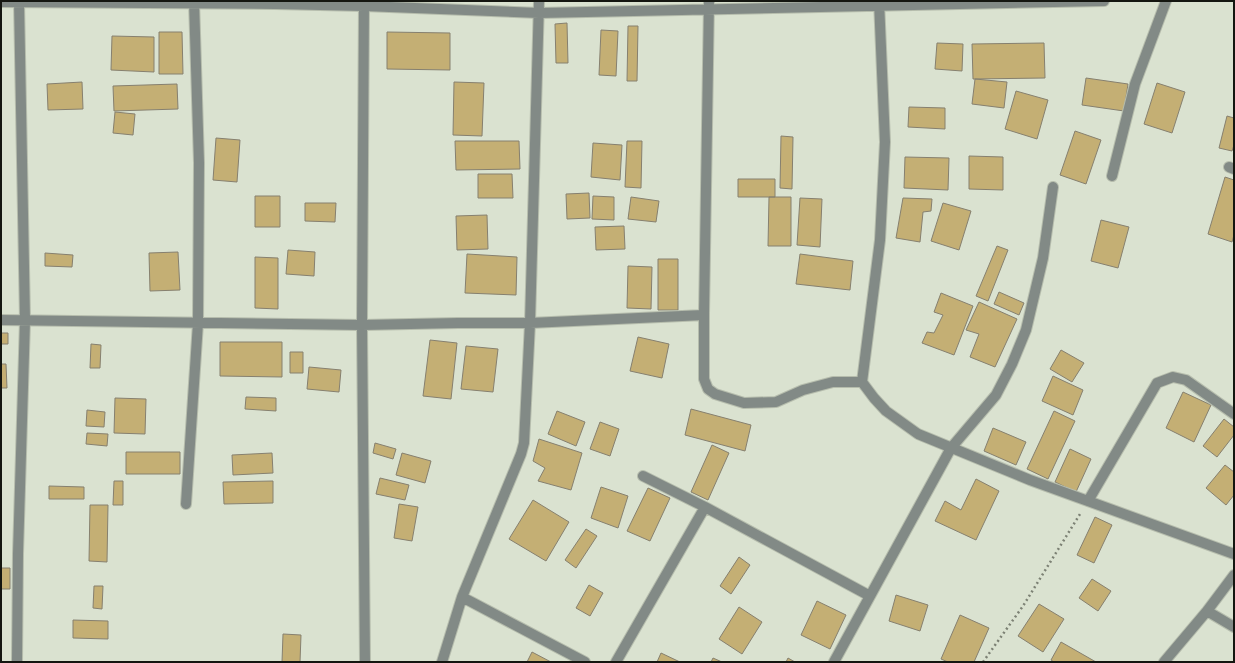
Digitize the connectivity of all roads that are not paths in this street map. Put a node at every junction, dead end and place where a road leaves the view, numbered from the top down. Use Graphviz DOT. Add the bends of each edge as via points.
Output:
graph roads {
  1 [pos="539,1"];
  2 [pos="1104,1"];
  3 [pos="1166,1"];
  4 [pos="1,2"];
  5 [pos="19,2"];
  6 [pos="194,2"];
  7 [pos="364,3"];
  8 [pos="879,4"];
  9 [pos="709,5"];
  10 [pos="539,13"];
  11 [pos="1112,176"];
  12 [pos="1053,188"];
  13 [pos="704,315"];
  14 [pos="1,320"];
  15 [pos="25,320"];
  16 [pos="198,323"];
  17 [pos="530,323"];
  18 [pos="362,325"];
  19 [pos="862,382"];
  20 [pos="1234,414"];
  21 [pos="951,448"];
  22 [pos="643,476"];
  23 [pos="1088,501"];
  24 [pos="186,504"];
  25 [pos="705,507"];
  26 [pos="1234,554"];
  27 [pos="1234,575"];
  28 [pos="870,596"];
  29 [pos="462,597"];
  30 [pos="1207,611"];
  31 [pos="1234,627"];
  32 [pos="17,662"];
  33 [pos="365,662"];
  34 [pos="442,662"];
  35 [pos="585,662"];
  36 [pos="616,662"];
  37 [pos="834,662"];
  38 [pos="1164,662"];
  1 -- 10 [label="street"];
  2 -- 8 [label="street"];
  3 -- 11 [label="street" via="1135,84"];
  4 -- 5 [label="street"];
  5 -- 6 [label="street"];
  5 -- 15 [label="street"];
  6 -- 7 [label="street"];
  6 -- 16 [label="street"];
  7 -- 10 [label="street"];
  7 -- 18 [label="street"];
  8 -- 9 [label="street"];
  8 -- 19 [label="street" via="885,142 880,240"];
  9 -- 10 [label="street"];
  9 -- 13 [label="street"];
  10 -- 17 [label="street"];
  12 -- 21 [label="street" via="1043,258 1026,330 996,395"];
  13 -- 17 [label="street"];
  13 -- 19 [label="street" via="704,379 708,389 715,394 744,403 776,402 803,390 833,382"];
  14 -- 15 [label="street"];
  15 -- 16 [label="street"];
  15 -- 32 [label="street"];
  16 -- 18 [label="street"];
  16 -- 24 [label="street"];
  17 -- 18 [label="street"];
  17 -- 29 [label="street" via="524,443"];
  18 -- 33 [label="street"];
  19 -- 21 [label="street" via="886,410 918,434"];
  20 -- 23 [label="street" via="1186,380 1174,377 1157,383"];
  21 -- 23 [label="street"];
  21 -- 28 [label="street"];
  22 -- 25 [label="street"];
  23 -- 26 [label="street"];
  25 -- 28 [label="street"];
  25 -- 36 [label="street"];
  27 -- 30 [label="street"];
  28 -- 37 [label="street"];
  29 -- 34 [label="street"];
  29 -- 35 [label="street"];
  30 -- 31 [label="street"];
  30 -- 38 [label="street"];
}
